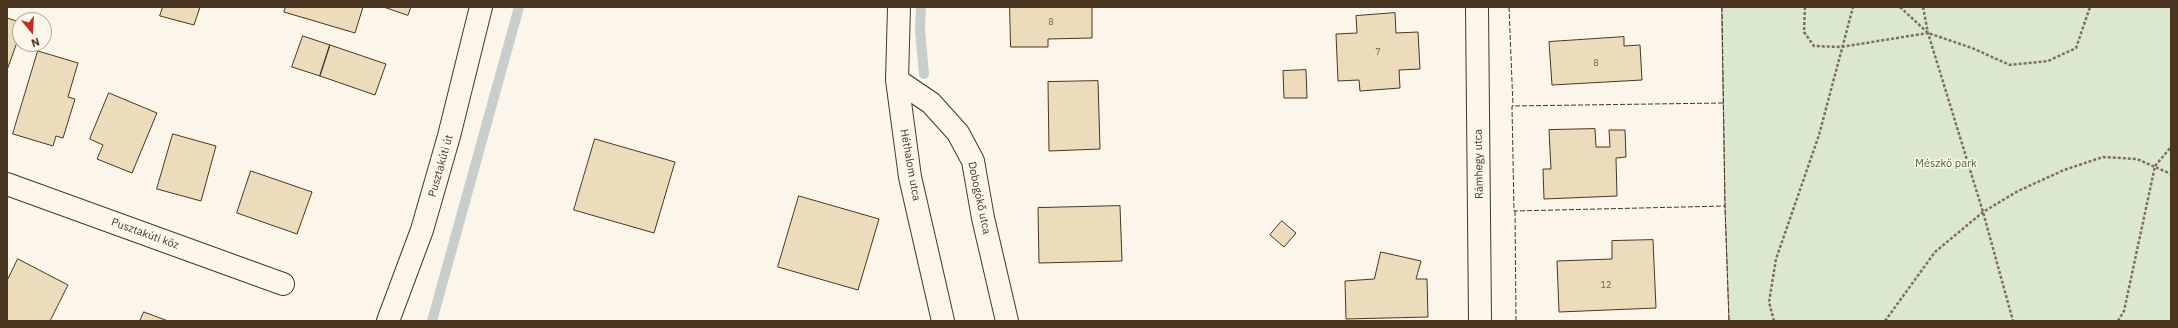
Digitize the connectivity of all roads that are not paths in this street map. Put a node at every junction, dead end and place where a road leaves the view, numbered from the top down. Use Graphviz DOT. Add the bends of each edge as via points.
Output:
graph roads {
  1 [pos="481,7"];
  2 [pos="899,7"];
  3 [pos="1477,7"];
  4 [pos="897,80"];
  5 [pos="7,184"];
  6 [pos="283,284"];
  7 [pos="388,321"];
  8 [pos="943,321"];
  9 [pos="1007,321"];
  10 [pos="1480,321"];
  1 -- 7 [label="street, Pusztakúti út" via="450,136 424,223"];
  2 -- 4 [label="street, Héthalom utca"];
  3 -- 10 [label="street, Rámhegy utca"];
  4 -- 8 [label="street, Héthalom utca" via="910,177"];
  4 -- 9 [label="street, Dobogókő utca" via="931,103 958,133 973,161 983,218"];
  5 -- 6 [label="street, Pusztakúti köz"];
}
